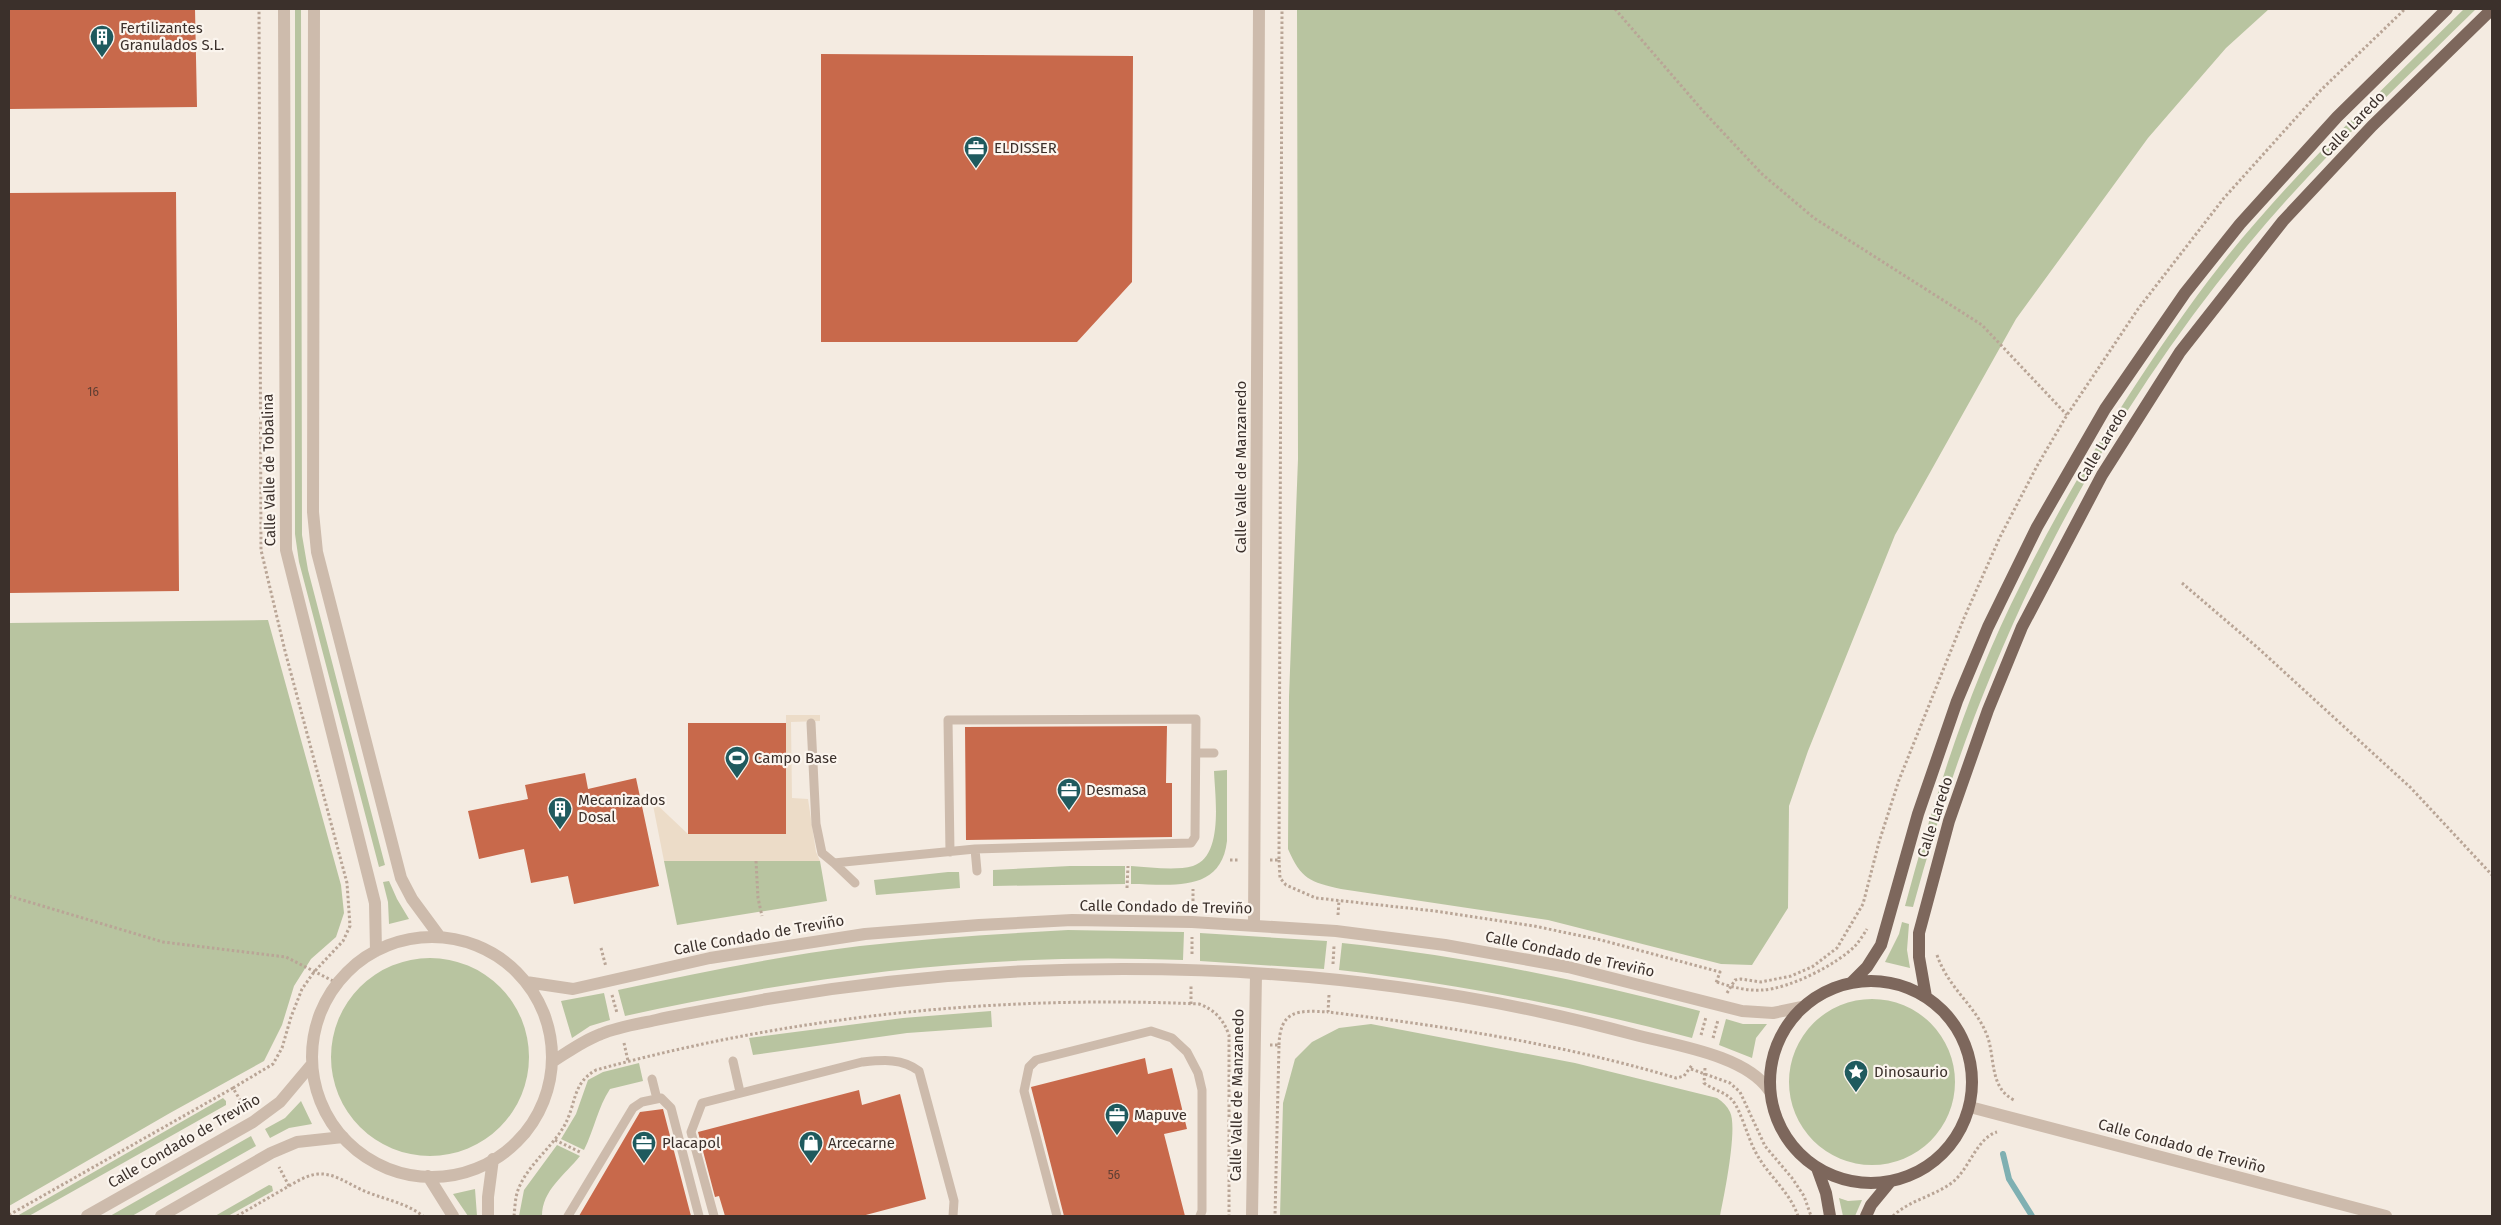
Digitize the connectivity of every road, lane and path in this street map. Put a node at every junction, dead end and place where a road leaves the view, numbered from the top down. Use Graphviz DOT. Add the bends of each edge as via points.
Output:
graph roads {
  1 [pos="284,9"];
  2 [pos="314,9"];
  3 [pos="1259,9"];
  4 [pos="1282,9"];
  5 [pos="1615,9"];
  6 [pos="2447,9"];
  7 [pos="2492,9"];
  8 [pos="2067,416"];
  9 [pos="2182,583"];
  10 [pos="811,723"];
  11 [pos="1196,753"];
  12 [pos="1214,753"];
  13 [pos="975,849"];
  14 [pos="950,852"];
  15 [pos="1230,860"];
  16 [pos="1255,860"];
  17 [pos="1278,860"];
  18 [pos="756,861"];
  19 [pos="834,863"];
  20 [pos="1128,866"];
  21 [pos="977,871"];
  22 [pos="2492,875"];
  23 [pos="855,882"];
  24 [pos="1127,888"];
  25 [pos="1193,889"];
  26 [pos="9,896"];
  27 [pos="1339,900"];
  28 [pos="762,916"];
  29 [pos="1192,922"];
  30 [pos="1869,924"];
  31 [pos="1254,925"];
  32 [pos="1336,931"];
  33 [pos="440,937"];
  34 [pos="601,948"];
  35 [pos="376,950"];
  36 [pos="1936,952"];
  37 [pos="1191,971"];
  38 [pos="1256,974"];
  39 [pos="609,981"];
  40 [pos="1331,981"];
  41 [pos="526,982"];
  42 [pos="1716,982"];
  43 [pos="1852,982"];
  44 [pos="337,983"];
  45 [pos="1926,997"];
  46 [pos="1710,1003"];
  47 [pos="1191,1004"];
  48 [pos="1802,1007"];
  49 [pos="1328,1012"];
  50 [pos="620,1028"];
  51 [pos="1279,1045"];
  52 [pos="1696,1051"];
  53 [pos="628,1061"];
  54 [pos="733,1061"];
  55 [pos="552,1062"];
  56 [pos="312,1064"];
  57 [pos="1692,1069"];
  58 [pos="652,1079"];
  59 [pos="1769,1090"];
  60 [pos="740,1092"];
  61 [pos="657,1099"];
  62 [pos="1970,1107"];
  63 [pos="2018,1119"];
  64 [pos="343,1138"];
  65 [pos="554,1140"];
  66 [pos="582,1153"];
  67 [pos="494,1159"];
  68 [pos="1817,1168"];
  69 [pos="428,1176"];
  70 [pos="1890,1182"];
  71 [pos="289,1186"];
  72 [pos="87,1216"];
  73 [pos="161,1216"];
  74 [pos="423,1216"];
  75 [pos="453,1216"];
  76 [pos="488,1216"];
  77 [pos="568,1216"];
  78 [pos="699,1216"];
  79 [pos="714,1216"];
  80 [pos="953,1216"];
  81 [pos="1057,1216"];
  82 [pos="1200,1216"];
  83 [pos="1252,1216"];
  84 [pos="1811,1216"];
  85 [pos="1830,1216"];
  86 [pos="1866,1216"];
  87 [pos="1893,1216"];
  88 [pos="2386,1216"];
  1 -- 35 [label="street, Calle Valle de Tobalina" via="286,550 376,903"];
  2 -- 33 [label="street" via="313,512 317,552 400,878"];
  3 -- 16 [label="street, Calle Valle de Manzanedo"];
  4 -- 17 [label="path"];
  5 -- 8 [label="path" via="1762,174 1814,218 1982,325"];
  6 -- 43 [label="main road, Calle Laredo" via="2337,116 2240,224 2185,293 2105,409 2037,526 1988,627 1918,814 1881,945 1867,967"];
  7 -- 45 [label="main road, Calle Laredo" via="2372,126 2283,221 2180,352 2102,475 2022,627 1988,710 1949,821 1919,933"];
  9 -- 22 [label="path" via="2411,788"];
  10 -- 19 [label="lane" via="816,824 822,853"];
  11 -- 12 [label="lane"];
  11 -- 13 [label="lane" via="1195,837 1191,843"];
  11 -- 14 [label="lane" via="1196,718 948,720"];
  13 -- 14 [label="lane"];
  13 -- 21 [label="lane"];
  14 -- 19 [label="lane"];
  15 -- 16 [label="path"];
  16 -- 17 [label="path"];
  16 -- 31 [label="street, Calle Valle de Manzanedo"];
  17 -- 27 [label="path" via="1280,878 1286,885 1316,898"];
  18 -- 28 [label="path"];
  19 -- 23 [label="lane"];
  20 -- 24 [label="path"];
  25 -- 29 [label="path"];
  26 -- 44 [label="path" via="163,942 286,957"];
  27 -- 32 [label="path"];
  27 -- 42 [label="path" via="1534,926 1601,940 1720,972"];
  29 -- 31 [label="street, Calle Condado de Treviño"];
  29 -- 37 [label="path"];
  29 -- 39 [label="street, Calle Condado de Treviño" via="1055,921 865,934 758,949"];
  30 -- 42 [label="path" via="1856,945 1841,957 1781,987 1746,990"];
  31 -- 32 [label="street, Calle Condado de Treviño"];
  32 -- 40 [label="path"];
  32 -- 46 [label="street, Calle Condado de Treviño" via="1529,959"];
  33 -- 35 [label="street" via="407,940"];
  33 -- 41 [label="street" via="472,944 502,959"];
  34 -- 39 [label="path"];
  35 -- 44 [label="street"];
  36 -- 63 [label="path" via="1943,973 1976,1014 1988,1038 1999,1088 2012,1100 2023,1103"];
  37 -- 38 [label="street"];
  37 -- 47 [label="path"];
  37 -- 50 [label="street" via="1073,970 873,984 715,1008"];
  38 -- 40 [label="street"];
  38 -- 83 [label="street, Calle Valle de Manzanedo"];
  39 -- 41 [label="street, Calle Condado de Treviño" via="572,989"];
  39 -- 50 [label="path"];
  40 -- 49 [label="path"];
  40 -- 52 [label="street" via="1430,992 1534,1010"];
  41 -- 55 [label="street" via="550,1033"];
  42 -- 46 [label="path"];
  43 -- 45 [label="main road" via="1890,982"];
  43 -- 48 [label="main road" via="1825,991"];
  44 -- 56 [label="street" via="317,1021"];
  45 -- 62 [label="main road" via="1956,1026 1966,1044 1972,1072"];
  46 -- 48 [label="street, Calle Condado de Treviño" via="1773,1013"];
  46 -- 52 [label="path"];
  48 -- 59 [label="main road" via="1776,1044"];
  49 -- 51 [label="path" via="1292,1014 1280,1030"];
  49 -- 57 [label="path" via="1500,1037 1676,1078"];
  50 -- 53 [label="path"];
  50 -- 55 [label="street" via="593,1037"];
  52 -- 57 [label="path"];
  52 -- 59 [label="street" via="1746,1069"];
  54 -- 60 [label="lane"];
  55 -- 67 [label="street" via="546,1095 530,1125"];
  56 -- 64 [label="street" via="327,1116"];
  56 -- 72 [label="street, Calle Condado de Treviño" via="280,1102 253,1122"];
  57 -- 84 [label="path" via="1730,1083 1740,1092 1765,1146 1804,1196"];
  58 -- 61 [label="lane"];
  59 -- 68 [label="main road" via="1774,1113 1784,1135 1798,1154"];
  60 -- 79 [label="lane" via="702,1103 691,1132"];
  60 -- 80 [label="lane" via="862,1062 908,1063 919,1072 954,1201"];
  61 -- 77 [label="lane" via="633,1108"];
  61 -- 78 [label="lane" via="671,1108"];
  62 -- 63 [label="street, Calle Condado de Treviño"];
  62 -- 70 [label="main road" via="1949,1148 1912,1175"];
  63 -- 87 [label="path" via="2015,1133 2004,1130 1987,1137 1954,1181 1908,1204"];
  63 -- 88 [label="street, Calle Condado de Treviño"];
  64 -- 69 [label="street" via="373,1161 409,1174"];
  64 -- 73 [label="street" via="297,1142"];
  65 -- 66 [label="path"];
  67 -- 69 [label="street" via="458,1173"];
  67 -- 76 [label="street"];
  68 -- 70 [label="main road" via="1852,1182"];
  68 -- 85 [label="main road"];
  69 -- 75 [label="street"];
  70 -- 86 [label="main road"];
  71 -- 74 [label="path" via="307,1176 332,1175"];
  81 -- 82 [label="lane" via="1024,1091 1029,1067 1036,1060 1151,1031 1172,1038 1187,1052 1198,1073 1204,1114 1207,1188"];
}
